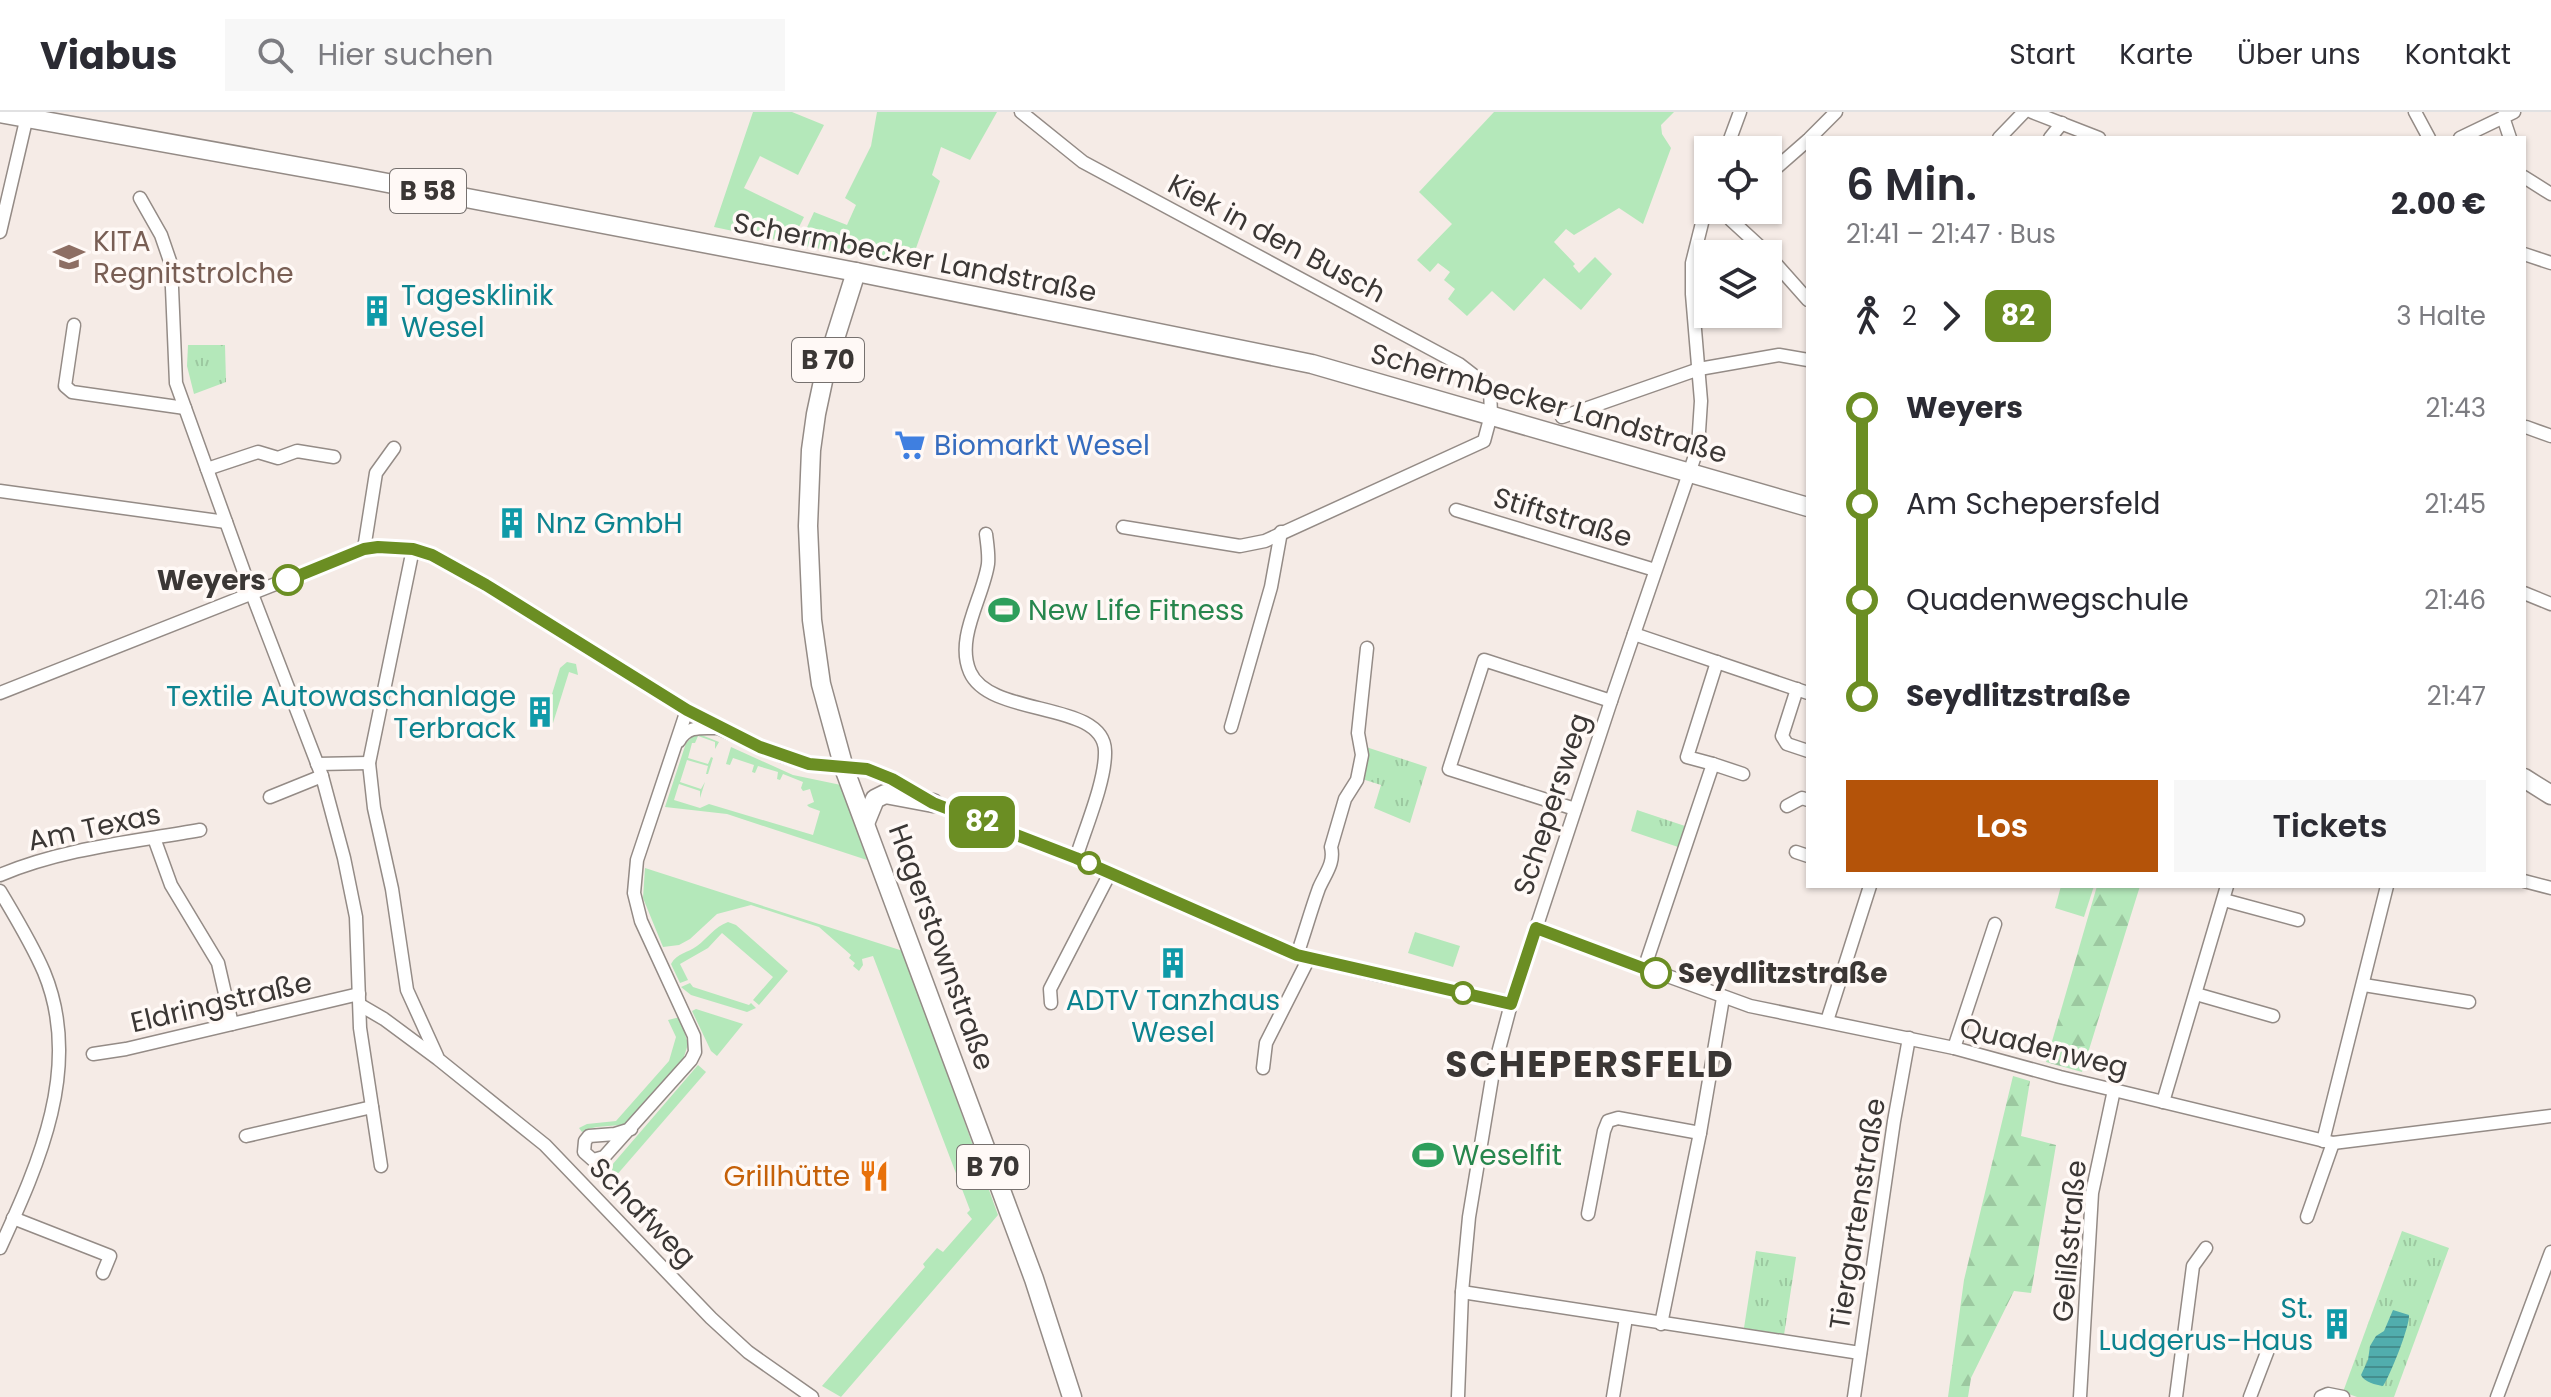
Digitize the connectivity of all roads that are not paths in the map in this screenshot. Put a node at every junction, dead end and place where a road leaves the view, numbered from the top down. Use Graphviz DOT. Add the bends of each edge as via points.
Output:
graph roads {
  1 [pos="1021,112"];
  2 [pos="1740,112"];
  3 [pos="1836,112"];
  4 [pos="2024,112"];
  5 [pos="2032,112"];
  6 [pos="2415,112"];
  7 [pos="0,113"];
  8 [pos="2508,114"];
  9 [pos="27,115"];
  10 [pos="2062,123"];
  11 [pos="1731,136"];
  12 [pos="1812,136"];
  13 [pos="2001,136"];
  14 [pos="2052,136"];
  15 [pos="2094,136"];
  16 [pos="2428,136"];
  17 [pos="2464,136"];
  18 [pos="2510,136"];
  19 [pos="1806,142"];
  20 [pos="1782,163"];
  21 [pos="2526,178"];
  22 [pos="2551,194"];
  23 [pos="140,198"];
  24 [pos="3,213"];
  25 [pos="1702,224"];
  26 [pos="1739,224"];
  27 [pos="0,232"];
  28 [pos="1755,240"];
  29 [pos="2526,255"];
  30 [pos="2551,263"];
  31 [pos="1782,270"];
  32 [pos="856,272"];
  33 [pos="1806,298"];
  34 [pos="74,325"];
  35 [pos="1806,360"];
  36 [pos="1699,369"];
  37 [pos="185,408"];
  38 [pos="1491,415"];
  39 [pos="1562,417"];
  40 [pos="2526,427"];
  41 [pos="2551,436"];
  42 [pos="394,448"];
  43 [pos="334,457"];
  44 [pos="207,469"];
  45 [pos="1691,472"];
  46 [pos="0,491"];
  47 [pos="1806,506"];
  48 [pos="1456,510"];
  49 [pos="226,522"];
  50 [pos="1123,527"];
  51 [pos="1281,532"];
  52 [pos="986,534"];
  53 [pos="364,549"];
  54 [pos="413,549"];
  55 [pos="1655,570"];
  56 [pos="252,594"];
  57 [pos="2526,594"];
  58 [pos="2551,604"];
  59 [pos="1634,634"];
  60 [pos="1367,648"];
  61 [pos="1717,662"];
  62 [pos="1803,691"];
  63 [pos="0,693"];
  64 [pos="1611,701"];
  65 [pos="687,710"];
  66 [pos="1231,727"];
  67 [pos="718,728"];
  68 [pos="674,750"];
  69 [pos="1806,750"];
  70 [pos="370,758"];
  71 [pos="1713,764"];
  72 [pos="844,768"];
  73 [pos="320,770"];
  74 [pos="1743,774"];
  75 [pos="2526,779"];
  76 [pos="2551,795"];
  77 [pos="270,797"];
  78 [pos="1806,799"];
  79 [pos="933,803"];
  80 [pos="1787,806"];
  81 [pos="1575,809"];
  82 [pos="866,821"];
  83 [pos="200,830"];
  84 [pos="154,838"];
  85 [pos="1076,858"];
  86 [pos="1110,873"];
  87 [pos="0,875"];
  88 [pos="2526,882"];
  89 [pos="1869,888"];
  90 [pos="2227,888"];
  91 [pos="2387,888"];
  92 [pos="2551,888"];
  93 [pos="0,891"];
  94 [pos="2224,900"];
  95 [pos="2298,920"];
  96 [pos="1995,924"];
  97 [pos="1536,928"];
  98 [pos="1303,956"];
  99 [pos="1644,969"];
  100 [pos="2364,985"];
  101 [pos="2196,994"];
  102 [pos="1723,998"];
  103 [pos="359,1000"];
  104 [pos="2469,1002"];
  105 [pos="1051,1003"];
  106 [pos="1511,1004"];
  107 [pos="2273,1016"];
  108 [pos="1827,1021"];
  109 [pos="232,1024"];
  110 [pos="1909,1038"];
  111 [pos="1954,1048"];
  112 [pos="93,1054"];
  113 [pos="438,1059"];
  114 [pos="1263,1068"];
  115 [pos="2114,1090"];
  116 [pos="2163,1102"];
  117 [pos="372,1107"];
  118 [pos="2551,1116"];
  119 [pos="631,1129"];
  120 [pos="1700,1133"];
  121 [pos="246,1136"];
  122 [pos="2328,1142"];
  123 [pos="381,1166"];
  124 [pos="1588,1214"];
  125 [pos="2307,1217"];
  126 [pos="13,1218"];
  127 [pos="0,1248"];
  128 [pos="2206,1248"];
  129 [pos="2551,1252"];
  130 [pos="103,1273"];
  131 [pos="1462,1292"];
  132 [pos="1626,1318"];
  133 [pos="1661,1324"];
  134 [pos="2271,1342"];
  135 [pos="1860,1353"];
  136 [pos="2254,1396"];
  137 [pos="812,1397"];
  138 [pos="1072,1397"];
  139 [pos="1458,1397"];
  140 [pos="1613,1397"];
  141 [pos="1854,1397"];
  142 [pos="2080,1397"];
  143 [pos="2176,1397"];
  144 [pos="2321,1397"];
  145 [pos="2343,1397"];
  146 [pos="2497,1397"];
  1 -- 38 [label="street, Kiek in den Busch" via="1083,162 1459,364 1490,388"];
  2 -- 11 [label="street"];
  3 -- 12 [label="street"];
  4 -- 13 [label="street"];
  5 -- 10 [label="street"];
  6 -- 16 [label="street"];
  7 -- 9 [label="main road, Schermbecker Landstraße / B 58"];
  8 -- 17 [label="street"];
  8 -- 18 [label="street"];
  9 -- 24 [label="street"];
  9 -- 32 [label="main road, Schermbecker Landstraße / B 58"];
  10 -- 14 [label="street"];
  10 -- 15 [label="street"];
  19 -- 20 [label="street"];
  21 -- 22 [label="street"];
  23 -- 37 [label="street" via="171,264 174,364"];
  24 -- 27 [label="street"];
  25 -- 36 [label="street, Schepersweg" via="1692,263"];
  26 -- 28 [label="street"];
  29 -- 30 [label="street"];
  31 -- 33 [label="street"];
  32 -- 38 [label="main road, Schermbecker Landstraße" via="1312,364"];
  32 -- 72 [label="main road, Hagerstownstraße / B 70" via="816,414 808,526 821,684"];
  34 -- 37 [label="street" via="65,386 72,392"];
  35 -- 36 [label="street" via="1779,355"];
  36 -- 39 [label="street"];
  36 -- 45 [label="street, Schepersweg" via="1701,418"];
  37 -- 44 [label="street"];
  38 -- 45 [label="main road, Schermbecker Landstraße"];
  38 -- 51 [label="street" via="1484,441"];
  40 -- 41 [label="street"];
  42 -- 53 [label="street" via="376,473"];
  43 -- 44 [label="street" via="297,451 278,458 258,452"];
  44 -- 49 [label="street"];
  45 -- 47 [label="main road, Schermbecker Landstraße"];
  45 -- 55 [label="street, Schepersweg"];
  46 -- 49 [label="street"];
  48 -- 55 [label="street, Stiftstraße"];
  49 -- 56 [label="street"];
  50 -- 51 [label="street" via="1240,546"];
  51 -- 66 [label="street"];
  52 -- 85 [label="street" via="988,563 968,630 970,672 995,696 1081,721 1103,740 1103,769"];
  53 -- 54 [label="street"];
  53 -- 56 [label="street"];
  54 -- 65 [label="street" via="445,561"];
  54 -- 70 [label="street, Schafweg"];
  55 -- 59 [label="street, Schepersweg"];
  56 -- 63 [label="street"];
  56 -- 73 [label="street"];
  57 -- 58 [label="street"];
  59 -- 61 [label="street"];
  59 -- 64 [label="street, Schepersweg"];
  60 -- 98 [label="street" via="1357,780 1345,799"];
  61 -- 62 [label="street"];
  61 -- 71 [label="street" via="1687,757"];
  62 -- 69 [label="street" via="1782,736 1787,744"];
  64 -- 81 [label="street, Schepersweg"];
  64 -- 81 [label="street" via="1484,660 1479,673 1449,769"];
  65 -- 67 [label="street"];
  65 -- 68 [label="street"];
  67 -- 68 [label="street" via="688,730"];
  67 -- 72 [label="street" via="796,760"];
  68 -- 119 [label="street" via="637,860 634,893 641,921 694,1036 695,1052"];
  70 -- 73 [label="street"];
  70 -- 113 [label="street, Schafweg" via="407,990"];
  71 -- 74 [label="street"];
  71 -- 99 [label="street"];
  72 -- 79 [label="street" via="867,769"];
  72 -- 82 [label="main road, Hagerstownstraße / B 70"];
  73 -- 77 [label="street"];
  73 -- 103 [label="street" via="356,917"];
  75 -- 76 [label="main road"];
  78 -- 80 [label="street"];
  79 -- 82 [label="main road" via="885,794 875,799"];
  79 -- 85 [label="street"];
  81 -- 97 [label="street, Schepersweg"];
  82 -- 138 [label="main road, Hagerstownstraße / B 70"];
  83 -- 84 [label="street, Am Texas"];
  84 -- 87 [label="street, Am Texas" via="60,855"];
  84 -- 109 [label="street" via="171,885 218,963"];
  85 -- 86 [label="street"];
  86 -- 98 [label="street"];
  86 -- 105 [label="street" via="1050,989"];
  88 -- 92 [label="street"];
  89 -- 108 [label="street"];
  90 -- 94 [label="street"];
  91 -- 100 [label="street"];
  93 -- 126 [label="street" via="45,974 60,1053 49,1125"];
  94 -- 95 [label="street"];
  94 -- 101 [label="street"];
  96 -- 111 [label="street"];
  97 -- 99 [label="street, Quadenweg"];
  97 -- 106 [label="street, Schepersweg"];
  98 -- 106 [label="street"];
  98 -- 114 [label="street" via="1266,1043"];
  99 -- 102 [label="street, Quadenweg"];
  100 -- 104 [label="street"];
  100 -- 122 [label="street"];
  101 -- 107 [label="street"];
  101 -- 116 [label="street"];
  102 -- 108 [label="street, Quadenweg"];
  102 -- 120 [label="street"];
  103 -- 109 [label="street, Eldringstraße"];
  103 -- 113 [label="street, Schafweg"];
  103 -- 117 [label="street"];
  106 -- 131 [label="street, Schepersweg" via="1493,1072"];
  108 -- 110 [label="street, Quadenweg"];
  109 -- 112 [label="street, Eldringstraße"];
  110 -- 111 [label="street, Quadenweg"];
  110 -- 135 [label="street, Tiergartenstraße"];
  111 -- 115 [label="street, Quadenweg"];
  113 -- 137 [label="street, Schafweg" via="545,1145 738,1343"];
  115 -- 116 [label="street, Quadenweg"];
  115 -- 142 [label="street, Gelißstraße" via="2092,1193"];
  116 -- 122 [label="street, Quadenweg"];
  117 -- 121 [label="street"];
  117 -- 123 [label="street"];
  118 -- 122 [label="street, Quadenweg"];
  120 -- 124 [label="street" via="1618,1118 1608,1121"];
  120 -- 133 [label="street"];
  122 -- 125 [label="street"];
  126 -- 127 [label="street"];
  126 -- 130 [label="street" via="110,1256"];
  128 -- 143 [label="street" via="2193,1266"];
  129 -- 146 [label="street"];
  131 -- 132 [label="street"];
  131 -- 139 [label="street, Schepersweg"];
  132 -- 133 [label="street"];
  132 -- 140 [label="street"];
  133 -- 135 [label="street"];
  134 -- 136 [label="street"];
  135 -- 141 [label="street, Tiergartenstraße"];
  144 -- 145 [label="street"];
}
